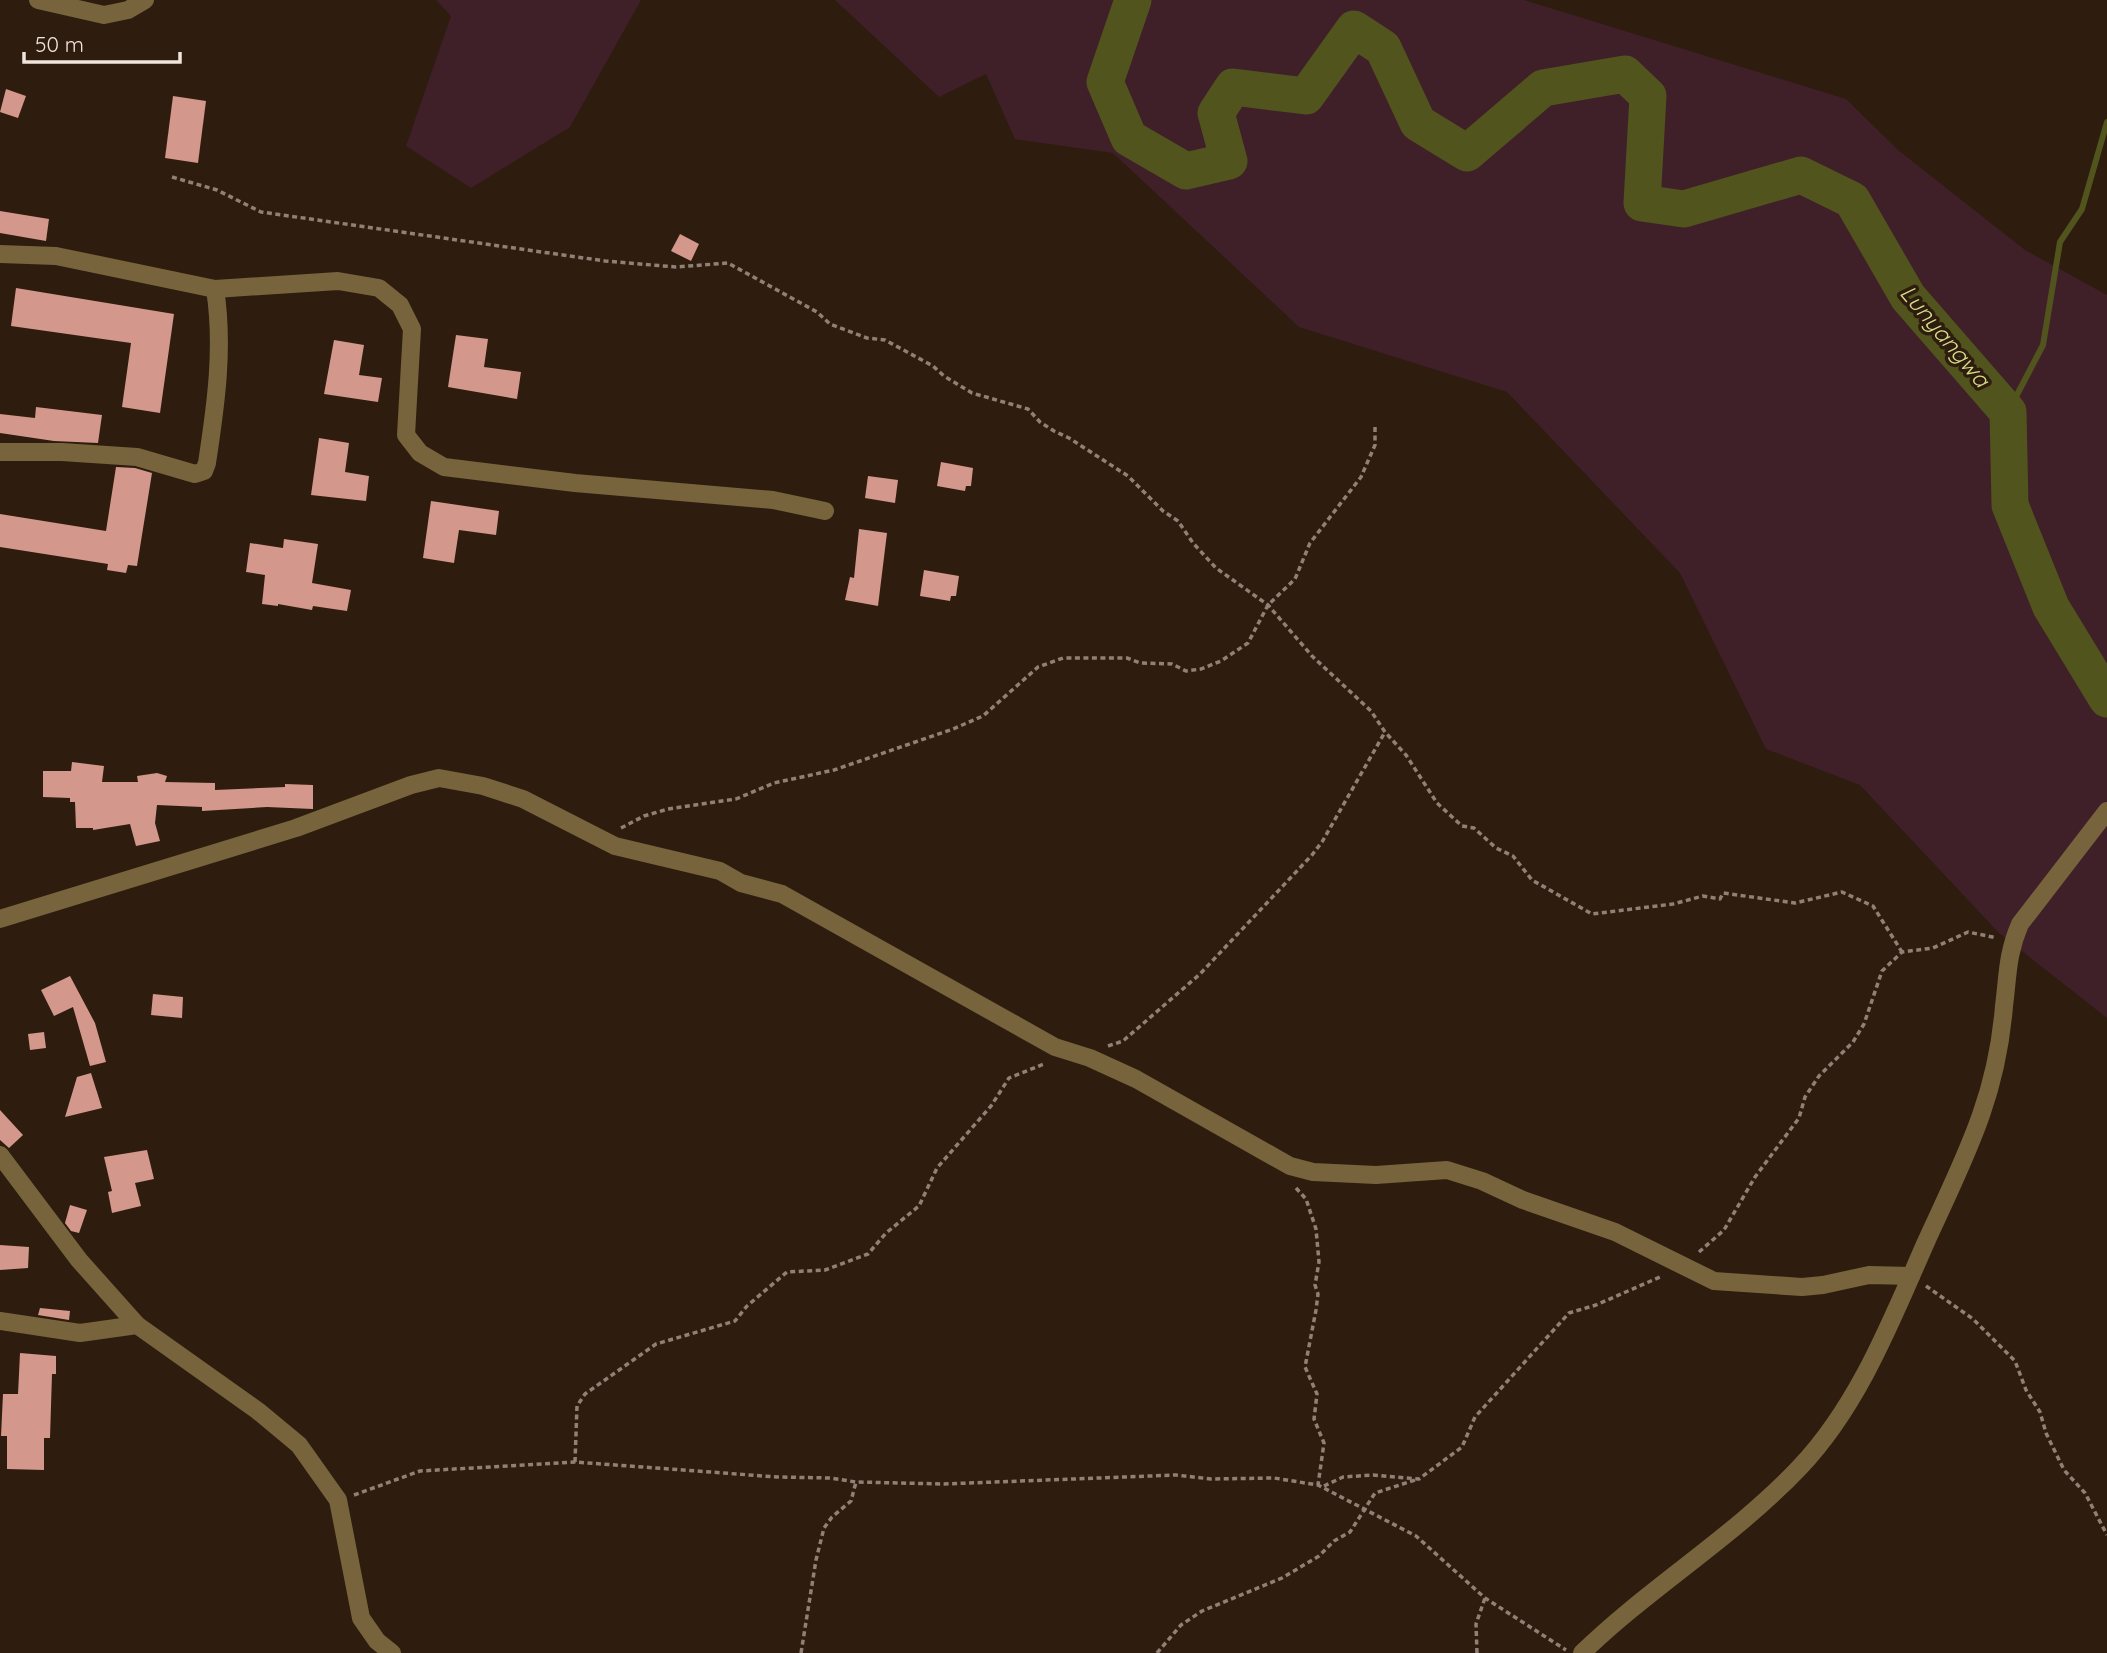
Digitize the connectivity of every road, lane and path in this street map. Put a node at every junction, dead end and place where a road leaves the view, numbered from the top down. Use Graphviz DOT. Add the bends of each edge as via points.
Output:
graph roads {
  1 [pos="38,0"];
  2 [pos="145,0"];
  3 [pos="172,177"];
  4 [pos="0,254"];
  5 [pos="215,289"];
  6 [pos="1375,426"];
  7 [pos="0,452"];
  8 [pos="825,511"];
  9 [pos="1268,605"];
  10 [pos="1385,732"];
  11 [pos="2107,811"];
  12 [pos="596,838"];
  13 [pos="0,919"];
  14 [pos="2012,943"];
  15 [pos="1902,952"];
  16 [pos="1072,1052"];
  17 [pos="1090,1058"];
  18 [pos="0,1155"];
  19 [pos="1290,1166"];
  20 [pos="1682,1266"];
  21 [pos="1911,1276"];
  22 [pos="0,1321"];
  23 [pos="137,1325"];
  24 [pos="575,1462"];
  25 [pos="1419,1479"];
  26 [pos="856,1482"];
  27 [pos="1320,1485"];
  28 [pos="338,1500"];
  29 [pos="1365,1510"];
  30 [pos="2107,1535"];
  31 [pos="1485,1598"];
  32 [pos="392,1653"];
  33 [pos="801,1653"];
  34 [pos="1157,1653"];
  35 [pos="1477,1653"];
  36 [pos="1570,1653"];
  37 [pos="1582,1653"];
  1 -- 2 [label="street" via="104,15 128,10"];
  3 -- 9 [label="path" via="218,190 261,212 605,261 676,267 728,262 817,312 830,324 885,340 972,393 1028,409 1040,422 1128,476 1178,521 1216,568"];
  4 -- 5 [label="street" via="56,256"];
  5 -- 7 [label="street" via="220,321 218,391 204,471 195,474 137,457"];
  5 -- 8 [label="street" via="338,281 379,288 400,305 412,329 406,435 420,453 444,467 773,500"];
  6 -- 9 [label="path" via="1375,445 1361,477 1310,543 1295,579"];
  9 -- 10 [label="path" via="1312,656 1371,711"];
  9 -- 12 [label="path" via="1248,643 1201,669 1186,671 1172,664 1127,658 1063,658 1038,667 983,716 953,729 834,770 774,783 736,799 644,816"];
  10 -- 15 [label="path" via="1437,803 1462,826 1474,828 1513,856 1532,880 1592,914 1703,896 1720,898 1723,893 1795,903 1842,892 1873,906"];
  10 -- 17 [label="path" via="1312,855 1200,974 1123,1041"];
  11 -- 14 [label="street" via="2020,924"];
  12 -- 13 [label="street" via="523,799 439,778 296,828"];
  12 -- 16 [label="street" via="649,856 720,871 741,883 782,894 1055,1047"];
  14 -- 15 [label="path" via="1968,932 1933,948"];
  14 -- 21 [label="street" via="1997,1054 1981,1114"];
  15 -- 20 [label="path" via="1882,971 1853,1042 1819,1076 1805,1097 1799,1118 1755,1177 1724,1230"];
  16 -- 17 [label="street"];
  16 -- 24 [label="path" via="1009,1079 937,1168 919,1206 868,1254 825,1270 787,1272 735,1321 656,1344 585,1394 577,1406"];
  17 -- 19 [label="street"];
  18 -- 23 [label="street" via="79,1259"];
  19 -- 20 [label="street" via="1313,1172 1376,1175 1447,1170 1615,1232"];
  19 -- 27 [label="path" via="1290,1181 1306,1199 1316,1229 1318,1294 1304,1367 1317,1394 1314,1419 1324,1443"];
  20 -- 21 [label="street" via="1714,1281 1784,1287 1870,1275"];
  20 -- 25 [label="path" via="1569,1313 1475,1417 1462,1447"];
  21 -- 30 [label="path" via="1973,1319 2015,1361 2064,1470 2085,1493"];
  21 -- 37 [label="street" via="1870,1363 1801,1466 1751,1514"];
  22 -- 23 [label="street" via="80,1333"];
  23 -- 28 [label="street" via="258,1411 299,1446"];
  24 -- 26 [label="path"];
  24 -- 28 [label="path" via="420,1471"];
  25 -- 27 [label="path" via="1373,1475 1343,1477 1328,1486"];
  25 -- 29 [label="path" via="1375,1493"];
  26 -- 27 [label="path" via="944,1484 1177,1475 1274,1478"];
  26 -- 33 [label="path" via="851,1501 824,1528"];
  27 -- 29 [label="path"];
  28 -- 32 [label="street" via="361,1618"];
  29 -- 31 [label="path" via="1416,1536"];
  29 -- 34 [label="path" via="1350,1532 1319,1556 1282,1578 1202,1611 1181,1625"];
  31 -- 35 [label="path" via="1476,1624"];
  31 -- 36 [label="path"];
}
